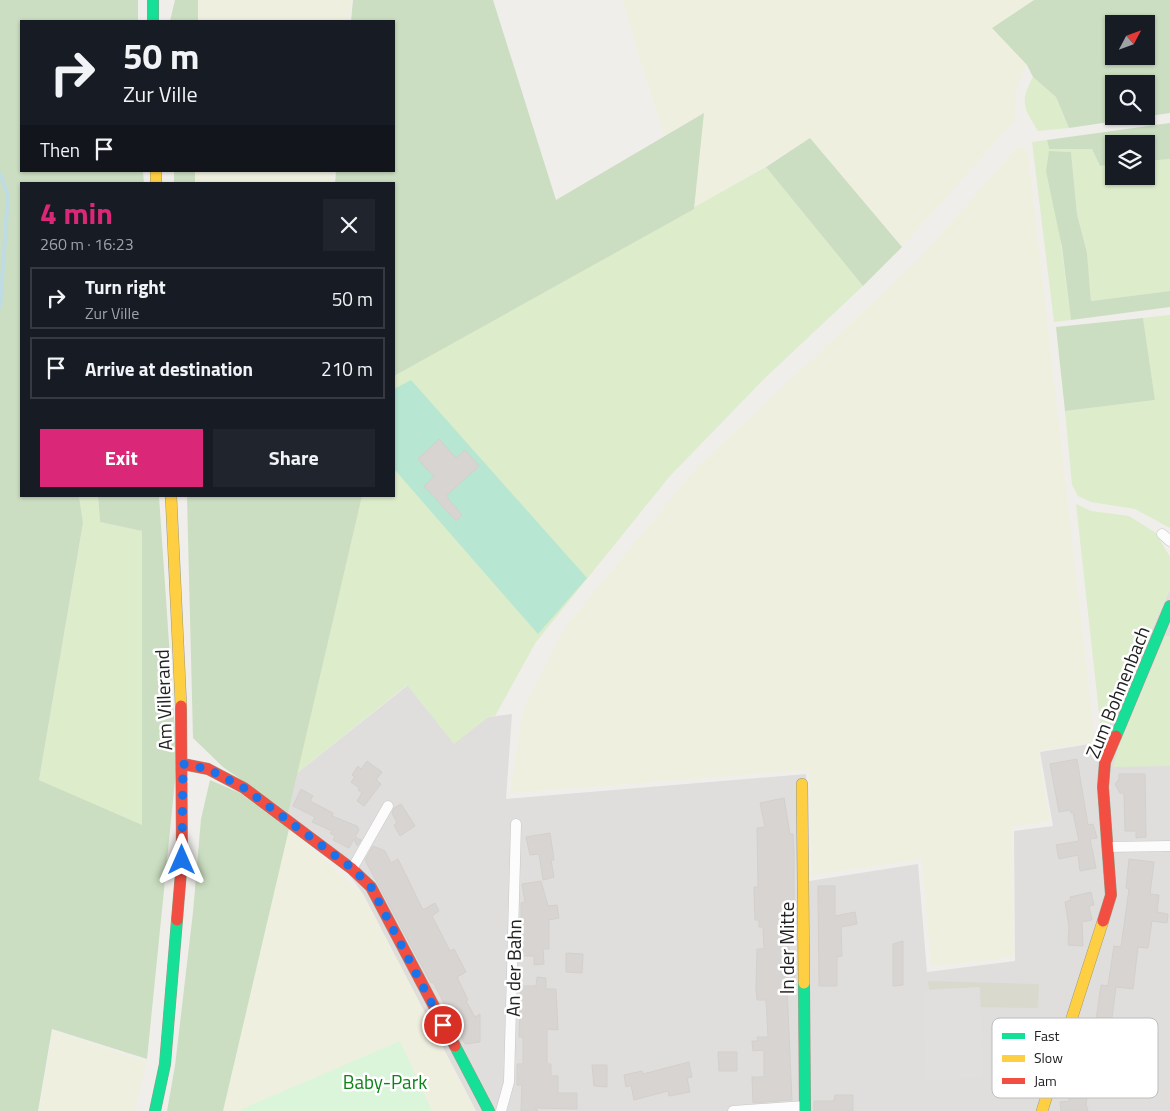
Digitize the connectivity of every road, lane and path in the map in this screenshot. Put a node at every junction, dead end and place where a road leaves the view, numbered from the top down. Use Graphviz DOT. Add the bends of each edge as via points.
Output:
graph roads {
  1 [pos="153,0"];
  2 [pos="153,20"];
  3 [pos="171,497"];
  4 [pos="1170,606"];
  5 [pos="183,764"];
  6 [pos="802,784"];
  7 [pos="388,806"];
  8 [pos="516,824"];
  9 [pos="1170,846"];
  10 [pos="1108,847"];
  11 [pos="352,868"];
  12 [pos="1071,1018"];
  13 [pos="1046,1098"];
  14 [pos="805,1109"];
  15 [pos="155,1111"];
  16 [pos="489,1111"];
  17 [pos="501,1111"];
  18 [pos="733,1111"];
  19 [pos="1042,1111"];
  1 -- 2 [label="street"];
  3 -- 5 [label="street, Am Villerand"];
  4 -- 10 [label="street, Zum Bohnenbach" via="1105,762 1103,787"];
  5 -- 11 [label="street" via="208,769 230,779"];
  5 -- 15 [label="street, Am Villerand" via="182,860 165,1064"];
  6 -- 14 [label="street, In der Mitte"];
  7 -- 11 [label="street"];
  8 -- 17 [label="street, An der Bahn" via="509,1082"];
  9 -- 10 [label="street"];
  10 -- 12 [label="street, Zum Bohnenbach" via="1110,895"];
  11 -- 16 [label="street" via="371,887"];
  13 -- 19 [label="street, Zum Bohnenbach"];
  14 -- 18 [label="street"];
}
